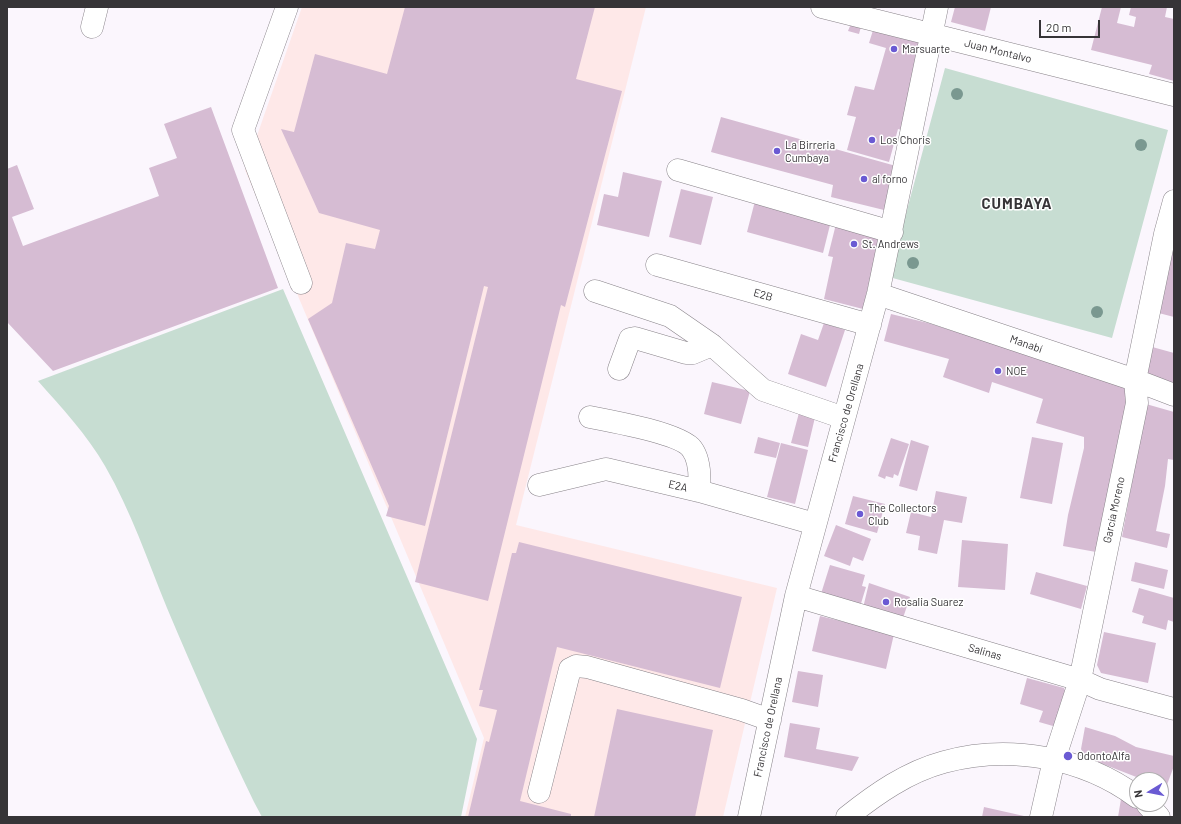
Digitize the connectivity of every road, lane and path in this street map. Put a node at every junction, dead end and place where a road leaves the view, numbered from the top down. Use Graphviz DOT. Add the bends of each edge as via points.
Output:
graph roads {
  1 [pos="287,7"];
  2 [pos="822,7"];
  3 [pos="937,7"];
  4 [pos="931,34"];
  5 [pos="1174,95"];
  6 [pos="678,170"];
  7 [pos="1174,201"];
  8 [pos="892,232"];
  9 [pos="657,265"];
  10 [pos="301,283"];
  11 [pos="595,291"];
  12 [pos="878,294"];
  13 [pos="870,325"];
  14 [pos="712,345"];
  15 [pos="619,369"];
  16 [pos="1135,380"];
  17 [pos="1174,395"];
  18 [pos="590,416"];
  19 [pos="844,418"];
  20 [pos="539,485"];
  21 [pos="699,491"];
  22 [pos="815,524"];
  23 [pos="796,596"];
  24 [pos="1080,680"];
  25 [pos="1174,709"];
  26 [pos="770,720"];
  27 [pos="1054,760"];
  28 [pos="1129,791"];
  29 [pos="539,792"];
  30 [pos="749,817"];
  31 [pos="847,817"];
  32 [pos="1041,817"];
  1 -- 10 [label="street" via="243,130"];
  2 -- 4 [label="street, Juan Montalvo"];
  3 -- 4 [label="street, Francisco de Orellana"];
  4 -- 5 [label="street, Juan Montalvo"];
  4 -- 8 [label="street, Francisco de Orellana"];
  6 -- 8 [label="street"];
  7 -- 16 [label="street, García Moreno"];
  8 -- 12 [label="street, Francisco de Orellana"];
  9 -- 13 [label="street, E2B"];
  11 -- 14 [label="street" via="670,316"];
  12 -- 13 [label="street, Francisco de Orellana"];
  12 -- 16 [label="street, Manabí"];
  13 -- 19 [label="street, Francisco de Orellana"];
  14 -- 15 [label="street" via="693,353 686,353 635,338 630,340"];
  14 -- 19 [label="street" via="764,390"];
  16 -- 17 [label="street, Manabí"];
  16 -- 24 [label="street, García Moreno" via="1137,403"];
  18 -- 21 [label="street" via="667,435 692,448 696,457"];
  19 -- 22 [label="street, Francisco de Orellana"];
  20 -- 21 [label="street, E2A" via="606,469"];
  21 -- 22 [label="street, E2A"];
  22 -- 23 [label="street, Francisco de Orellana"];
  23 -- 24 [label="street, Salinas"];
  23 -- 26 [label="street, Francisco de Orellana"];
  24 -- 25 [label="street, Salinas" via="1100,689"];
  24 -- 27 [label="street, García Moreno"];
  26 -- 29 [label="street" via="642,681 587,666 576,666 570,670"];
  26 -- 30 [label="street, Francisco de Orellana"];
  27 -- 28 [label="street" via="1088,769"];
  27 -- 31 [label="street" via="1008,753 943,762 908,776 877,793"];
  27 -- 32 [label="street, García Moreno"];
}
